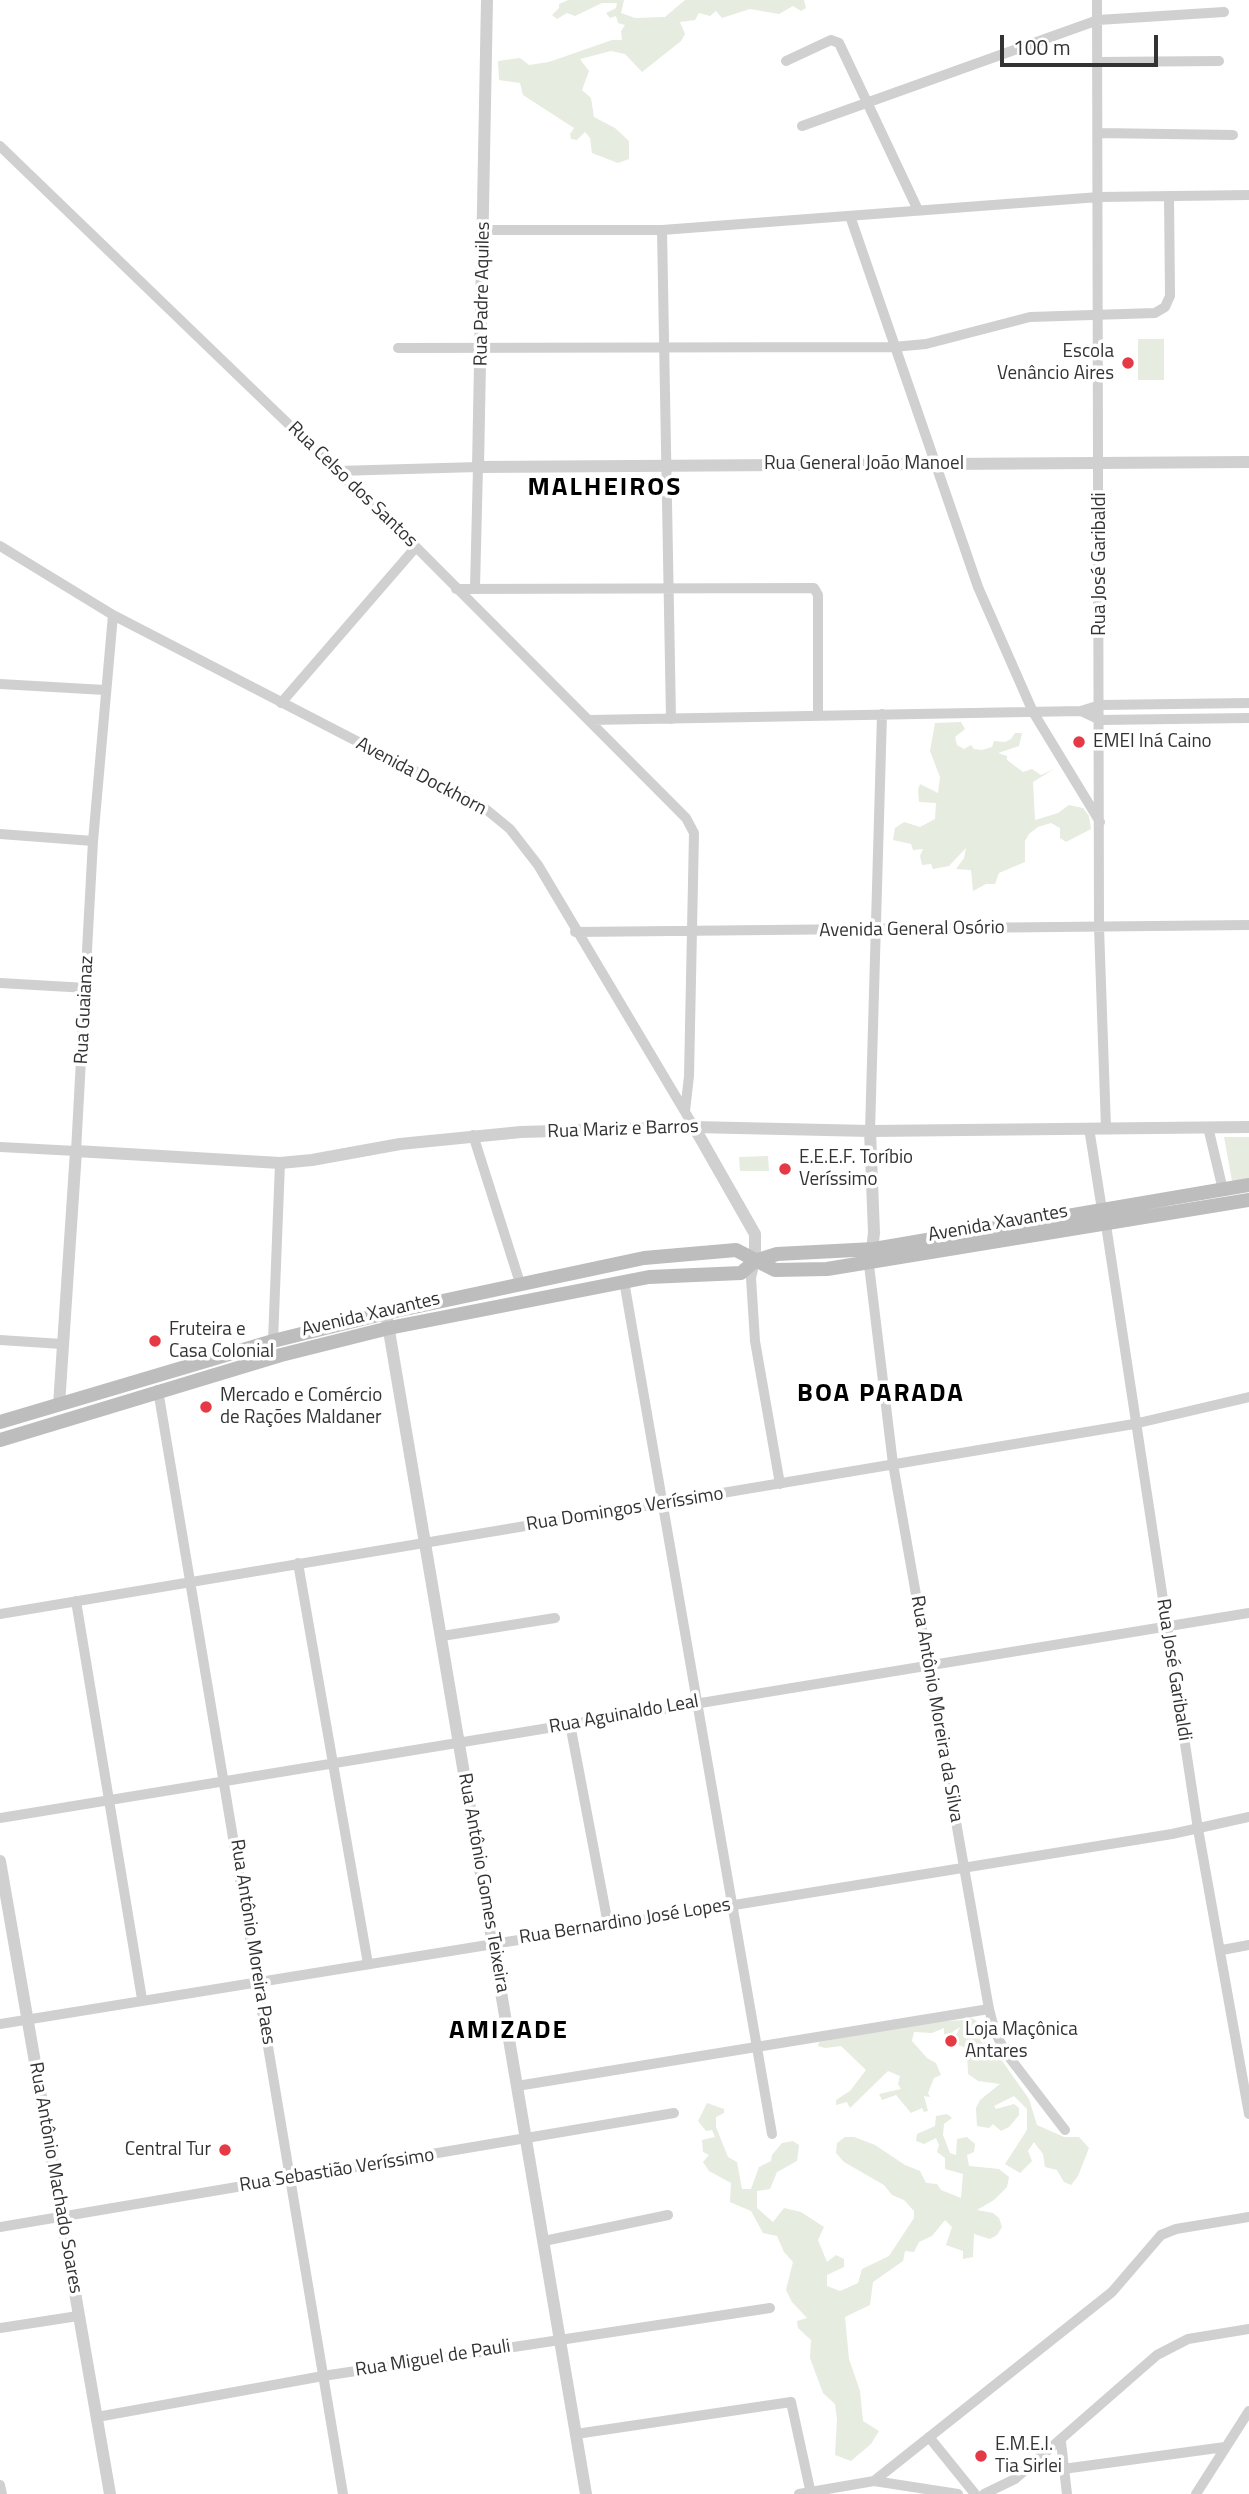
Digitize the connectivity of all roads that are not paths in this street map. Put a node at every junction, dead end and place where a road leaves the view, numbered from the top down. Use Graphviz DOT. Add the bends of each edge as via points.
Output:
graph roads {
  1 [pos="487,0"];
  2 [pos="1097,0"];
  3 [pos="1224,12"];
  4 [pos="1098,20"];
  5 [pos="786,61"];
  6 [pos="1219,61"];
  7 [pos="1099,62"];
  8 [pos="867,102"];
  9 [pos="803,126"];
  10 [pos="1099,133"];
  11 [pos="1233,135"];
  12 [pos="0,146"];
  13 [pos="1249,195"];
  14 [pos="1169,196"];
  15 [pos="1099,197"];
  16 [pos="918,210"];
  17 [pos="850,216"];
  18 [pos="484,230"];
  19 [pos="662,230"];
  20 [pos="1099,316"];
  21 [pos="893,347"];
  22 [pos="398,348"];
  23 [pos="483,348"];
  24 [pos="664,348"];
  25 [pos="1249,462"];
  26 [pos="1100,463"];
  27 [pos="933,464"];
  28 [pos="665,465"];
  29 [pos="478,467"];
  30 [pos="337,471"];
  31 [pos="0,546"];
  32 [pos="415,547"];
  33 [pos="475,588"];
  34 [pos="456,589"];
  35 [pos="670,589"];
  36 [pos="113,615"];
  37 [pos="0,684"];
  38 [pos="105,691"];
  39 [pos="281,703"];
  40 [pos="1249,703"];
  41 [pos="1100,705"];
  42 [pos="1082,711"];
  43 [pos="1034,712"];
  44 [pos="883,714"];
  45 [pos="818,715"];
  46 [pos="1249,718"];
  47 [pos="671,719"];
  48 [pos="590,720"];
  49 [pos="1100,720"];
  50 [pos="1100,822"];
  51 [pos="0,834"];
  52 [pos="93,841"];
  53 [pos="1249,925"];
  54 [pos="1099,927"];
  55 [pos="693,931"];
  56 [pos="876,931"];
  57 [pos="575,932"];
  58 [pos="0,983"];
  59 [pos="87,988"];
  60 [pos="685,1111"];
  61 [pos="1249,1126"];
  62 [pos="694,1127"];
  63 [pos="1208,1127"];
  64 [pos="1089,1128"];
  65 [pos="1107,1128"];
  66 [pos="870,1131"];
  67 [pos="473,1135"];
  68 [pos="0,1147"];
  69 [pos="76,1151"];
  70 [pos="280,1163"];
  71 [pos="1249,1185"];
  72 [pos="1223,1189"];
  73 [pos="1249,1200"];
  74 [pos="1104,1218"];
  75 [pos="749,1222"];
  76 [pos="874,1249"];
  77 [pos="736,1250"];
  78 [pos="755,1261"];
  79 [pos="869,1265"];
  80 [pos="624,1281"];
  81 [pos="520,1283"];
  82 [pos="386,1312"];
  83 [pos="389,1328"];
  84 [pos="0,1340"];
  85 [pos="273,1341"];
  86 [pos="62,1344"];
  87 [pos="158,1391"];
  88 [pos="1249,1397"];
  89 [pos="59,1405"];
  90 [pos="0,1422"];
  91 [pos="1134,1424"];
  92 [pos="0,1440"];
  93 [pos="893,1464"];
  94 [pos="780,1484"];
  95 [pos="663,1504"];
  96 [pos="423,1542"];
  97 [pos="298,1563"];
  98 [pos="192,1581"];
  99 [pos="76,1601"];
  100 [pos="1249,1612"];
  101 [pos="0,1614"];
  102 [pos="555,1619"];
  103 [pos="1166,1625"];
  104 [pos="442,1636"];
  105 [pos="928,1665"];
  106 [pos="696,1703"];
  107 [pos="569,1724"];
  108 [pos="459,1743"];
  109 [pos="335,1765"];
  110 [pos="226,1783"];
  111 [pos="109,1799"];
  112 [pos="1249,1817"];
  113 [pos="0,1818"];
  114 [pos="1198,1829"];
  115 [pos="0,1861"];
  116 [pos="965,1866"];
  117 [pos="733,1905"];
  118 [pos="608,1924"];
  119 [pos="6,1925"];
  120 [pos="494,1944"];
  121 [pos="1249,1945"];
  122 [pos="1222,1950"];
  123 [pos="368,1964"];
  124 [pos="257,1980"];
  125 [pos="142,1999"];
  126 [pos="989,2009"];
  127 [pos="28,2019"];
  128 [pos="0,2024"];
  129 [pos="758,2047"];
  130 [pos="517,2086"];
  131 [pos="1247,2095"];
  132 [pos="674,2113"];
  133 [pos="1249,2114"];
  134 [pos="1065,2130"];
  135 [pos="772,2134"];
  136 [pos="525,2140"];
  137 [pos="291,2178"];
  138 [pos="668,2215"];
  139 [pos="62,2217"];
  140 [pos="1249,2217"];
  141 [pos="0,2227"];
  142 [pos="544,2241"];
  143 [pos="770,2308"];
  144 [pos="78,2316"];
  145 [pos="0,2328"];
  146 [pos="1249,2329"];
  147 [pos="560,2340"];
  148 [pos="323,2376"];
  149 [pos="1249,2411"];
  150 [pos="97,2417"];
  151 [pos="576,2434"];
  152 [pos="929,2437"];
  153 [pos="1061,2442"];
  154 [pos="1225,2447"];
  155 [pos="1063,2469"];
  156 [pos="874,2481"];
  157 [pos="0,2485"];
  158 [pos="811,2493"];
  159 [pos="2,2494"];
  160 [pos="110,2494"];
  161 [pos="343,2494"];
  162 [pos="586,2494"];
  163 [pos="799,2494"];
  164 [pos="958,2494"];
  165 [pos="975,2494"];
  166 [pos="984,2494"];
  167 [pos="1067,2494"];
  168 [pos="1196,2494"];
  1 -- 18 [label="street, Rua Padre Aquiles"];
  2 -- 4 [label="street, Rua José Garibaldi"];
  3 -- 4 [label="street"];
  4 -- 7 [label="street, Rua José Garibaldi"];
  4 -- 8 [label="street"];
  5 -- 8 [label="street" via="836,40"];
  6 -- 7 [label="street"];
  7 -- 10 [label="street, Rua José Garibaldi"];
  8 -- 9 [label="street"];
  8 -- 16 [label="street"];
  10 -- 11 [label="street"];
  10 -- 15 [label="street, Rua José Garibaldi"];
  12 -- 30 [label="street, Rua Celso dos Santos"];
  13 -- 14 [label="street"];
  14 -- 15 [label="street"];
  14 -- 20 [label="street" via="1170,296 1165,307 1155,313"];
  15 -- 16 [label="street"];
  15 -- 20 [label="street, Rua José Garibaldi"];
  16 -- 17 [label="street"];
  17 -- 19 [label="street"];
  17 -- 21 [label="street"];
  18 -- 19 [label="street"];
  18 -- 23 [label="street, Rua Padre Aquiles"];
  19 -- 24 [label="street"];
  20 -- 21 [label="street" via="1030,317 926,344"];
  20 -- 26 [label="street, Rua José Garibaldi"];
  21 -- 24 [label="street"];
  21 -- 27 [label="street"];
  22 -- 23 [label="street"];
  23 -- 24 [label="street"];
  23 -- 29 [label="street, Rua Padre Aquiles"];
  24 -- 28 [label="street"];
  25 -- 26 [label="street, Rua General João Manoel"];
  26 -- 27 [label="street, Rua General João Manoel"];
  26 -- 41 [label="street, Rua José Garibaldi"];
  27 -- 28 [label="street, Rua General João Manoel"];
  27 -- 43 [label="street" via="978,587"];
  28 -- 29 [label="street, Rua General João Manoel"];
  28 -- 35 [label="street"];
  29 -- 30 [label="street"];
  29 -- 33 [label="street, Rua Padre Aquiles"];
  30 -- 32 [label="street, Rua Celso dos Santos"];
  31 -- 36 [label="street, Avenida Dockhorn"];
  32 -- 34 [label="street, Rua Celso dos Santos"];
  32 -- 39 [label="street"];
  33 -- 34 [label="street"];
  33 -- 35 [label="street"];
  34 -- 48 [label="street, Rua Celso dos Santos"];
  35 -- 45 [label="street" via="814,588 818,595"];
  35 -- 47 [label="street"];
  36 -- 38 [label="street, Rua Guaianaz"];
  36 -- 39 [label="street, Avenida Dockhorn"];
  37 -- 38 [label="street"];
  38 -- 52 [label="street, Rua Guaianaz"];
  39 -- 57 [label="street, Avenida Dockhorn" via="492,814 538,865"];
  40 -- 41 [label="street"];
  41 -- 42 [label="street"];
  41 -- 49 [label="street, Rua José Garibaldi"];
  42 -- 43 [label="street"];
  42 -- 49 [label="street"];
  43 -- 44 [label="street"];
  43 -- 50 [label="street"];
  44 -- 45 [label="street"];
  44 -- 56 [label="street"];
  45 -- 47 [label="street"];
  46 -- 49 [label="street"];
  47 -- 48 [label="street"];
  48 -- 55 [label="street, Rua Celso dos Santos" via="686,818 694,833"];
  49 -- 50 [label="street, Rua José Garibaldi"];
  50 -- 54 [label="street, Rua José Garibaldi"];
  51 -- 52 [label="street"];
  52 -- 59 [label="street, Rua Guaianaz"];
  53 -- 54 [label="street, Avenida General Osório"];
  54 -- 56 [label="street, Avenida General Osório"];
  54 -- 65 [label="street, Rua José Garibaldi"];
  55 -- 56 [label="street, Avenida General Osório"];
  55 -- 57 [label="street, Avenida General Osório"];
  55 -- 60 [label="street"];
  56 -- 66 [label="street"];
  57 -- 60 [label="street, Avenida Dockhorn"];
  58 -- 59 [label="street"];
  59 -- 69 [label="street, Rua Guaianaz"];
  60 -- 62 [label="street, Avenida Dockhorn"];
  61 -- 63 [label="street, Rua Mariz e Barros"];
  62 -- 66 [label="street, Rua Mariz e Barros"];
  62 -- 67 [label="street, Rua Mariz e Barros"];
  62 -- 75 [label="street, Avenida Dockhorn"];
  63 -- 65 [label="street, Rua Mariz e Barros"];
  63 -- 72 [label="street"];
  64 -- 65 [label="street, Rua Mariz e Barros"];
  64 -- 66 [label="street, Rua Mariz e Barros"];
  64 -- 74 [label="street, Rua José Garibaldi"];
  66 -- 76 [label="street"];
  67 -- 70 [label="street, Rua Mariz e Barros"];
  67 -- 81 [label="street"];
  68 -- 69 [label="street, Rua Mariz e Barros"];
  69 -- 70 [label="street, Rua Mariz e Barros"];
  69 -- 86 [label="street, Rua Guaianaz"];
  70 -- 85 [label="street"];
  71 -- 72 [label="main road, Avenida Xavantes"];
  72 -- 74 [label="main road, Avenida Xavantes"];
  73 -- 74 [label="main road, Avenida Xavantes"];
  74 -- 76 [label="main road, Avenida Xavantes"];
  74 -- 79 [label="main road, Avenida Xavantes"];
  74 -- 91 [label="street, Rua José Garibaldi"];
  75 -- 77 [label="street" via="747,1235"];
  75 -- 78 [label="street, Avenida Dockhorn" via="755,1234"];
  76 -- 78 [label="main road, Avenida Xavantes" via="777,1254"];
  76 -- 79 [label="street"];
  77 -- 78 [label="main road, Avenida Xavantes"];
  77 -- 81 [label="main road, Avenida Xavantes" via="644,1258"];
  78 -- 79 [label="main road, Avenida Xavantes" via="775,1270"];
  78 -- 80 [label="main road, Avenida Xavantes" via="741,1273"];
  78 -- 94 [label="street" via="751,1278 755,1341"];
  79 -- 93 [label="street, Rua Antônio Moreira da Silva"];
  80 -- 83 [label="main road, Avenida Xavantes"];
  80 -- 95 [label="street"];
  81 -- 82 [label="main road, Avenida Xavantes"];
  82 -- 83 [label="street, Rua Antônio Gomes Teixeira"];
  82 -- 85 [label="main road, Avenida Xavantes"];
  83 -- 87 [label="main road, Avenida Xavantes"];
  83 -- 96 [label="street, Rua Antônio Gomes Teixeira"];
  84 -- 86 [label="street"];
  85 -- 89 [label="main road, Avenida Xavantes"];
  86 -- 89 [label="street, Rua Guaianaz"];
  87 -- 92 [label="main road, Avenida Xavantes"];
  87 -- 98 [label="street, Rua Antônio Moreira Paes"];
  88 -- 91 [label="street, Rua Domingos Veríssimo"];
  89 -- 90 [label="main road, Avenida Xavantes"];
  91 -- 93 [label="street, Rua Domingos Veríssimo"];
  91 -- 103 [label="street, Rua José Garibaldi"];
  93 -- 94 [label="street, Rua Domingos Veríssimo"];
  93 -- 105 [label="street, Rua Antônio Moreira da Silva"];
  94 -- 95 [label="street, Rua Domingos Veríssimo"];
  95 -- 96 [label="street, Rua Domingos Veríssimo"];
  95 -- 106 [label="street"];
  96 -- 97 [label="street, Rua Domingos Veríssimo"];
  96 -- 104 [label="street, Rua Antônio Gomes Teixeira"];
  97 -- 98 [label="street, Rua Domingos Veríssimo"];
  97 -- 109 [label="street"];
  98 -- 99 [label="street, Rua Domingos Veríssimo"];
  98 -- 110 [label="street, Rua Antônio Moreira Paes"];
  99 -- 101 [label="street, Rua Domingos Veríssimo"];
  99 -- 111 [label="street"];
  100 -- 103 [label="street, Rua Aguinaldo Leal"];
  102 -- 104 [label="street"];
  103 -- 105 [label="street, Rua Aguinaldo Leal"];
  103 -- 114 [label="street, Rua José Garibaldi"];
  104 -- 108 [label="street, Rua Antônio Gomes Teixeira"];
  105 -- 106 [label="street, Rua Aguinaldo Leal"];
  105 -- 116 [label="street, Rua Antônio Moreira da Silva"];
  106 -- 107 [label="street, Rua Aguinaldo Leal"];
  106 -- 117 [label="street"];
  107 -- 108 [label="street, Rua Aguinaldo Leal"];
  107 -- 118 [label="street"];
  108 -- 109 [label="street, Rua Aguinaldo Leal"];
  108 -- 120 [label="street, Rua Antônio Gomes Teixeira"];
  109 -- 110 [label="street, Rua Aguinaldo Leal"];
  109 -- 123 [label="street"];
  110 -- 111 [label="street, Rua Aguinaldo Leal"];
  110 -- 124 [label="street, Rua Antônio Moreira Paes"];
  111 -- 113 [label="street, Rua Aguinaldo Leal"];
  111 -- 125 [label="street"];
  112 -- 114 [label="street, Rua Bernardino José Lopes"];
  114 -- 116 [label="street, Rua Bernardino José Lopes"];
  114 -- 122 [label="street, Rua José Garibaldi"];
  115 -- 119 [label="street, Rua Antônio Machado Soares"];
  116 -- 117 [label="street, Rua Bernardino José Lopes"];
  116 -- 126 [label="street, Rua Antônio Moreira da Silva"];
  117 -- 118 [label="street, Rua Bernardino José Lopes"];
  117 -- 129 [label="street"];
  118 -- 120 [label="street, Rua Bernardino José Lopes"];
  119 -- 127 [label="street, Rua Antônio Machado Soares"];
  120 -- 123 [label="street, Rua Bernardino José Lopes"];
  120 -- 130 [label="street, Rua Antônio Gomes Teixeira"];
  121 -- 122 [label="street"];
  122 -- 131 [label="street, Rua José Garibaldi"];
  123 -- 124 [label="street, Rua Bernardino José Lopes"];
  124 -- 125 [label="street, Rua Bernardino José Lopes"];
  124 -- 137 [label="street, Rua Antônio Moreira Paes"];
  125 -- 127 [label="street, Rua Bernardino José Lopes"];
  126 -- 129 [label="street"];
  126 -- 134 [label="street, Rua Antônio Moreira da Silva" via="1006,2053"];
  127 -- 128 [label="street, Rua Bernardino José Lopes"];
  127 -- 139 [label="street, Rua Antônio Machado Soares"];
  129 -- 130 [label="street"];
  129 -- 135 [label="street"];
  130 -- 136 [label="street, Rua Antônio Gomes Teixeira"];
  131 -- 133 [label="street, Rua José Garibaldi"];
  132 -- 136 [label="street, Rua Sebastião Veríssimo"];
  136 -- 137 [label="street, Rua Sebastião Veríssimo"];
  136 -- 142 [label="street, Rua Antônio Gomes Teixeira"];
  137 -- 139 [label="street, Rua Sebastião Veríssimo"];
  137 -- 148 [label="street, Rua Antônio Moreira Paes"];
  138 -- 142 [label="street"];
  139 -- 141 [label="street, Rua Sebastião Veríssimo"];
  139 -- 144 [label="street, Rua Antônio Machado Soares"];
  140 -- 152 [label="street" via="1161,2235 1112,2292"];
  142 -- 147 [label="street, Rua Antônio Gomes Teixeira"];
  143 -- 147 [label="street, Rua Miguel de Pauli"];
  144 -- 145 [label="street"];
  144 -- 150 [label="street, Rua Antônio Machado Soares"];
  146 -- 153 [label="street" via="1188,2339 1157,2355"];
  147 -- 148 [label="street, Rua Miguel de Pauli"];
  147 -- 151 [label="street, Rua Antônio Gomes Teixeira"];
  148 -- 150 [label="street, Rua Miguel de Pauli"];
  148 -- 161 [label="street, Rua Antônio Moreira Paes"];
  149 -- 154 [label="street"];
  150 -- 160 [label="street, Rua Antônio Machado Soares"];
  151 -- 158 [label="street" via="791,2402"];
  151 -- 162 [label="street, Rua Antônio Gomes Teixeira"];
  152 -- 156 [label="street"];
  152 -- 165 [label="street"];
  153 -- 155 [label="street"];
  153 -- 166 [label="street" via="1015,2479"];
  154 -- 155 [label="street"];
  154 -- 168 [label="street"];
  155 -- 167 [label="street"];
  156 -- 158 [label="street"];
  156 -- 164 [label="street"];
  157 -- 159 [label="street"];
  158 -- 163 [label="street"];
}
